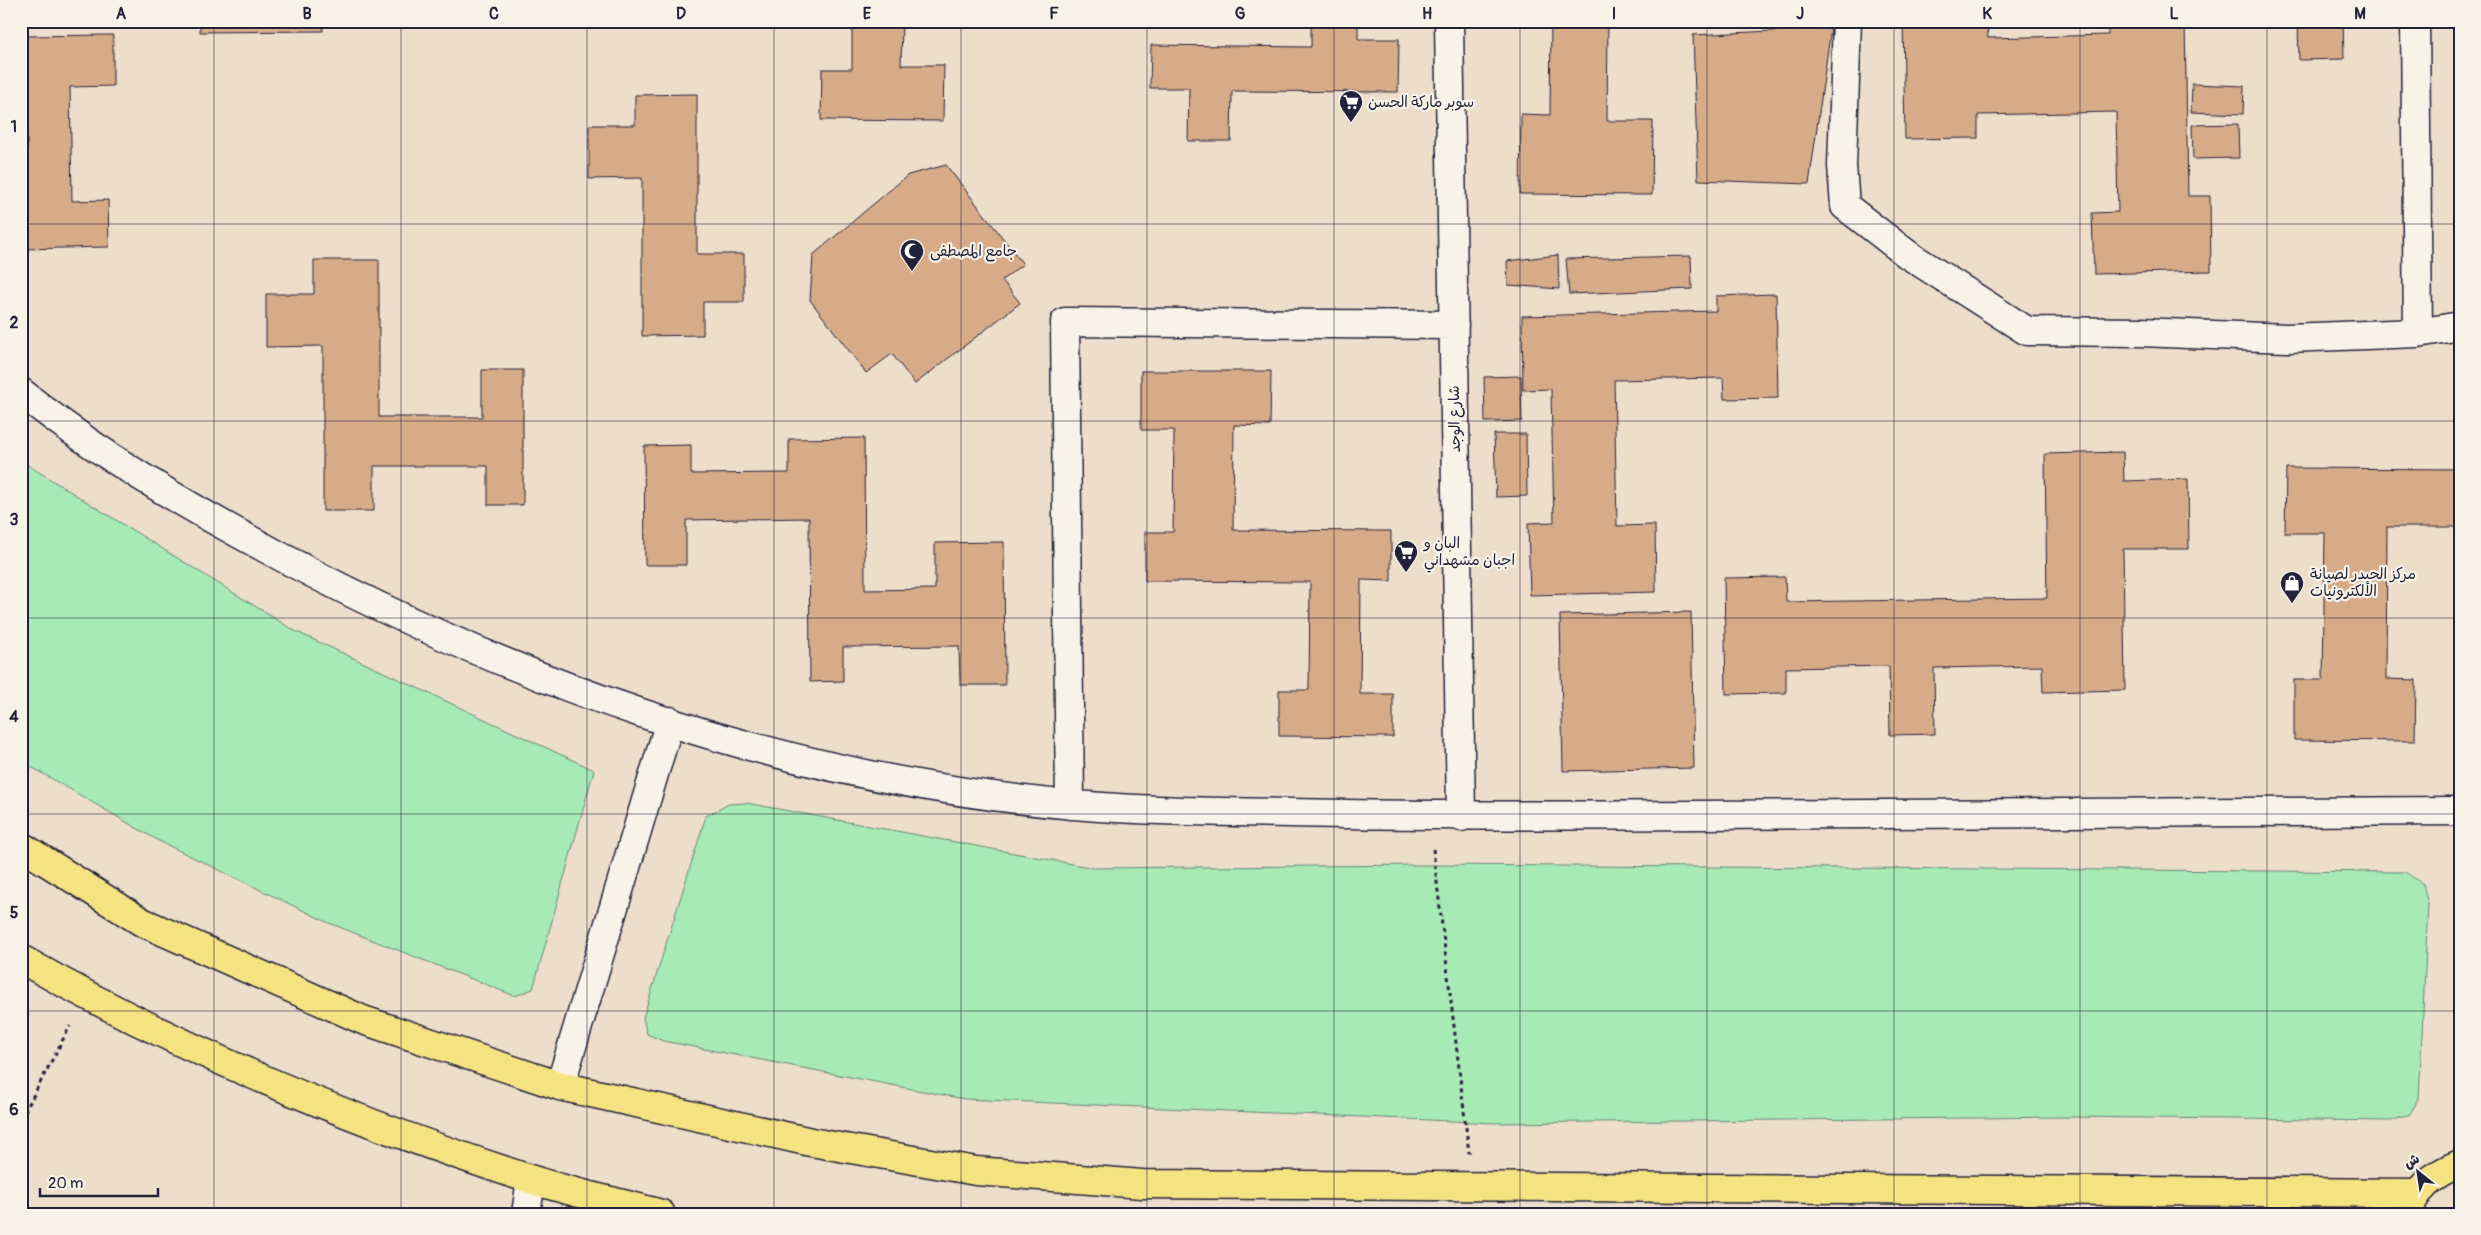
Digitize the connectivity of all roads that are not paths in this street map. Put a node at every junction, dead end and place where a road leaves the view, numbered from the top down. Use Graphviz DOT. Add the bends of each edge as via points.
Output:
graph roads {
  1 [pos="1449,21"];
  2 [pos="1847,21"];
  3 [pos="2415,21"];
  4 [pos="1454,325"];
  5 [pos="2460,326"];
  6 [pos="2418,333"];
  7 [pos="21,392"];
  8 [pos="670,721"];
  9 [pos="1070,805"];
  10 [pos="2460,810"];
  11 [pos="1461,816"];
  12 [pos="21,846"];
  13 [pos="21,959"];
  14 [pos="560,1086"];
  15 [pos="2460,1164"];
  16 [pos="531,1180"];
  17 [pos="2413,1204"];
  18 [pos="526,1214"];
  19 [pos="661,1214"];
  1 -- 4 [label="street, شارع الوجد"];
  2 -- 6 [label="street" via="1842,166 1845,206 1907,254 2027,332 2140,332 2287,338"];
  3 -- 6 [label="street"];
  4 -- 9 [label="street" via="1065,322"];
  4 -- 11 [label="street, شارع الوجد"];
  5 -- 6 [label="street"];
  7 -- 8 [label="street" via="122,464 297,566 480,652 574,689"];
  8 -- 9 [label="street" via="801,760 934,788"];
  8 -- 14 [label="street"];
  9 -- 11 [label="street" via="1154,811"];
  10 -- 11 [label="street"];
  12 -- 14 [label="main road" via="151,926 363,1020"];
  13 -- 16 [label="main road" via="86,996 328,1108"];
  14 -- 17 [label="main road" via="811,1142 976,1171 1142,1184 1473,1186"];
  15 -- 17 [label="main road" via="2439,1172"];
  16 -- 18 [label="street"];
  16 -- 19 [label="main road"];
}
